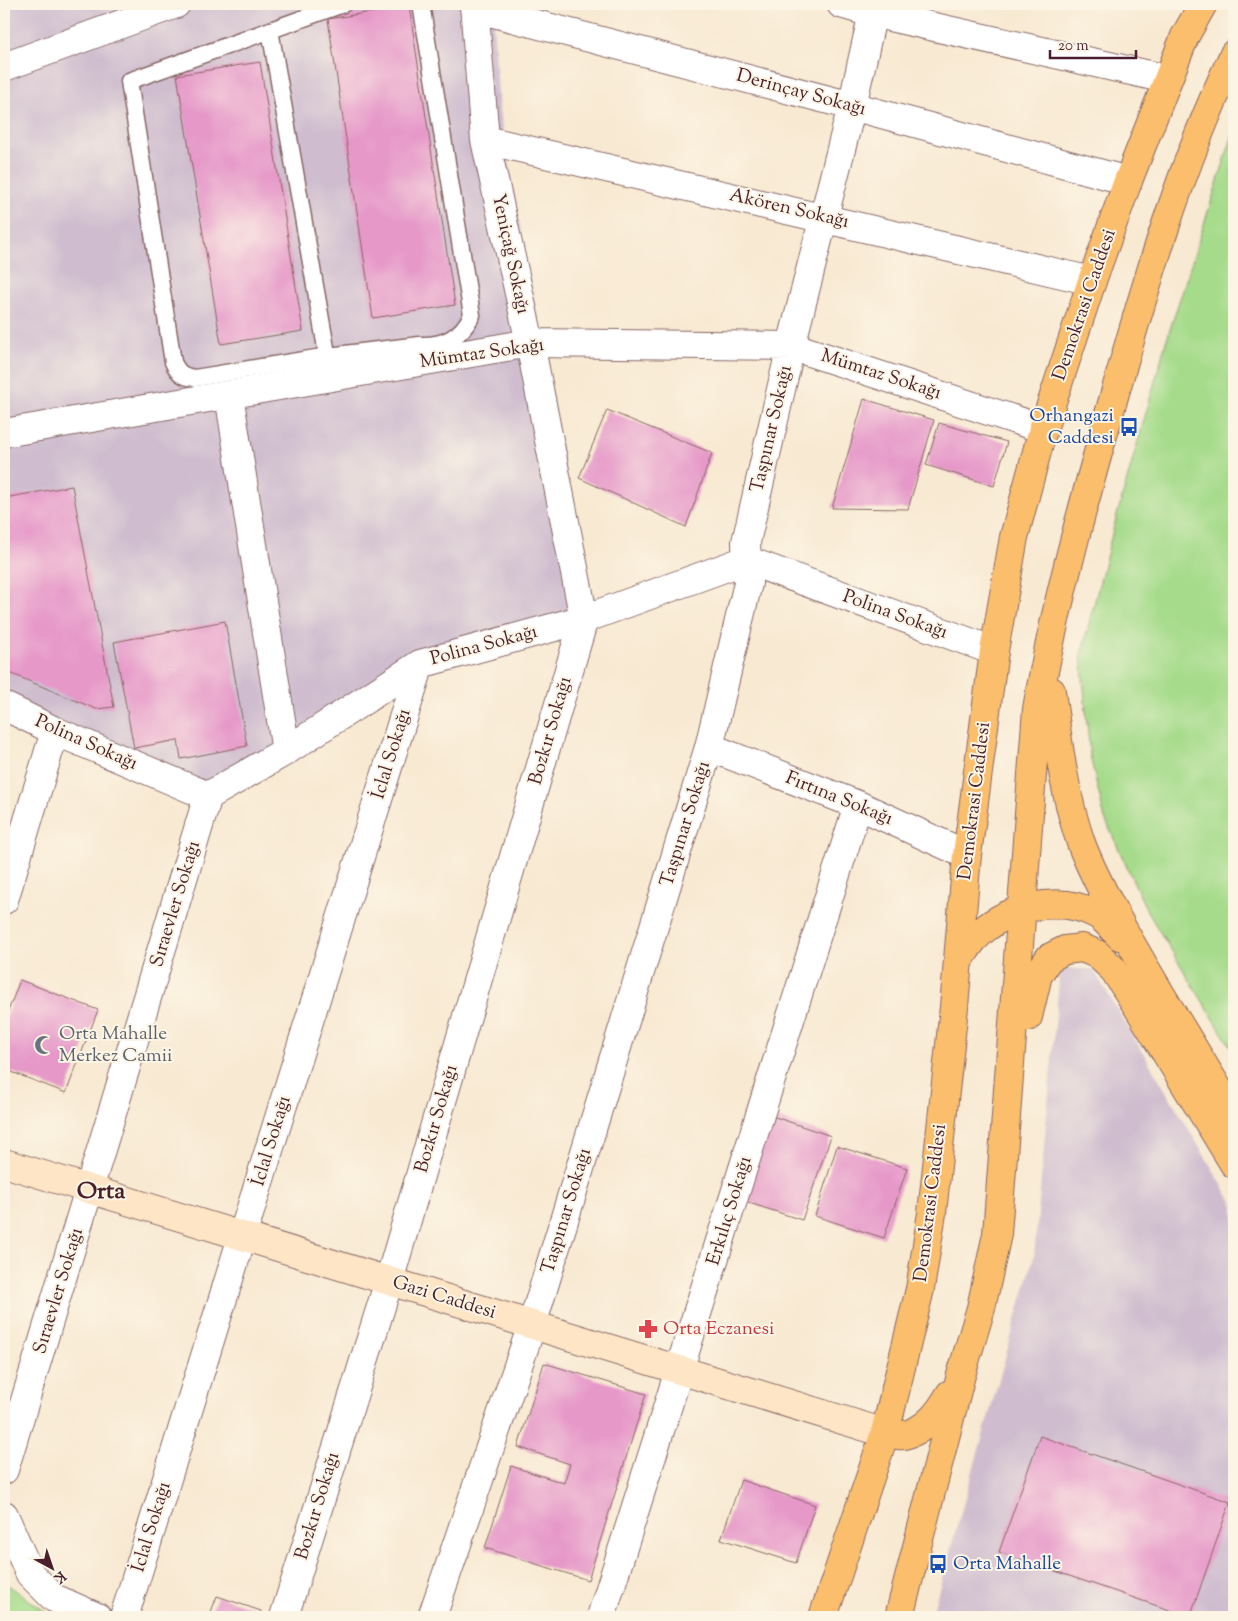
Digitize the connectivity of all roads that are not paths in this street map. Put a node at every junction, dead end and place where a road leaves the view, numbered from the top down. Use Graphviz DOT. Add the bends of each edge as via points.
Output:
graph roads {
  1 [pos="176,4"];
  2 [pos="343,4"];
  3 [pos="421,4"];
  4 [pos="841,4"];
  5 [pos="1203,4"];
  6 [pos="474,6"];
  7 [pos="874,8"];
  8 [pos="270,30"];
  9 [pos="1234,54"];
  10 [pos="4,67"];
  11 [pos="1168,79"];
  12 [pos="852,106"];
  13 [pos="486,140"];
  14 [pos="1128,181"];
  15 [pos="824,217"];
  16 [pos="1092,281"];
  17 [pos="530,343"];
  18 [pos="791,346"];
  19 [pos="330,367"];
  20 [pos="229,395"];
  21 [pos="1042,429"];
  22 [pos="4,433"];
  23 [pos="746,560"];
  24 [pos="584,619"];
  25 [pos="994,651"];
  26 [pos="1046,658"];
  27 [pos="420,664"];
  28 [pos="4,706"];
  29 [pos="54,731"];
  30 [pos="710,747"];
  31 [pos="286,751"];
  32 [pos="208,796"];
  33 [pos="858,805"];
  34 [pos="967,855"];
  35 [pos="4,900"];
  36 [pos="1023,909"];
  37 [pos="1137,953"];
  38 [pos="958,961"];
  39 [pos="1008,1096"];
  40 [pos="1234,1115"];
  41 [pos="4,1163"];
  42 [pos="1234,1164"];
  43 [pos="90,1189"];
  44 [pos="242,1236"];
  45 [pos="389,1281"];
  46 [pos="532,1325"];
  47 [pos="680,1370"];
  48 [pos="961,1375"];
  49 [pos="885,1433"];
  50 [pos="4,1470"];
  51 [pos="4,1515"];
  52 [pos="97,1617"];
  53 [pos="124,1617"];
  54 [pos="284,1617"];
  55 [pos="432,1617"];
  56 [pos="601,1617"];
  57 [pos="823,1617"];
  58 [pos="899,1617"];
  1 -- 10 [label="street"];
  2 -- 8 [label="lane"];
  3 -- 19 [label="lane" via="472,315 462,331 443,343 420,345"];
  4 -- 7 [label="street"];
  5 -- 11 [label="main road, Demokrasi Caddesi" via="1185,36"];
  6 -- 12 [label="street, Derinçay Sokağı"];
  6 -- 13 [label="street, Yeniçağ Sokağı"];
  7 -- 11 [label="street"];
  7 -- 12 [label="street, Taşpınar Sokağı"];
  8 -- 19 [label="lane"];
  8 -- 19 [label="lane" via="129,81 173,362 182,376 195,378"];
  9 -- 26 [label="main road" via="1176,194 1131,338"];
  11 -- 14 [label="main road, Demokrasi Caddesi"];
  12 -- 14 [label="street, Derinçay Sokağı"];
  12 -- 15 [label="street, Taşpınar Sokağı"];
  13 -- 15 [label="street, Akören Sokağı"];
  13 -- 17 [label="street, Yeniçağ Sokağı"];
  14 -- 16 [label="main road, Demokrasi Caddesi"];
  15 -- 16 [label="street, Akören Sokağı"];
  15 -- 18 [label="street, Taşpınar Sokağı"];
  16 -- 21 [label="main road, Demokrasi Caddesi"];
  17 -- 18 [label="street, Mümtaz Sokağı"];
  17 -- 19 [label="street, Mümtaz Sokağı"];
  17 -- 24 [label="street, Yeniçağ Sokağı"];
  18 -- 21 [label="street, Mümtaz Sokağı"];
  18 -- 23 [label="street, Taşpınar Sokağı" via="746,542"];
  19 -- 20 [label="street, Mümtaz Sokağı"];
  20 -- 22 [label="street, Mümtaz Sokağı"];
  20 -- 31 [label="street"];
  21 -- 25 [label="main road, Demokrasi Caddesi" via="1014,537"];
  23 -- 24 [label="street, Polina Sokağı"];
  23 -- 25 [label="street, Polina Sokağı"];
  23 -- 30 [label="street, Taşpınar Sokağı" via="748,583"];
  24 -- 27 [label="street, Polina Sokağı"];
  24 -- 45 [label="street, Bozkır Sokağı"];
  25 -- 34 [label="main road, Demokrasi Caddesi"];
  26 -- 36 [label="main road" via="1038,709"];
  26 -- 37 [label="main road" via="1067,796 1082,844 1102,889"];
  27 -- 31 [label="street, Polina Sokağı"];
  27 -- 44 [label="street, İclal Sokağı"];
  28 -- 29 [label="street, Polina Sokağı"];
  29 -- 32 [label="street, Polina Sokağı"];
  29 -- 35 [label="street"];
  30 -- 33 [label="street, Fırtına Sokağı"];
  30 -- 46 [label="street, Taşpınar Sokağı"];
  31 -- 32 [label="street, Polina Sokağı"];
  32 -- 43 [label="street, Sıraevler Sokağı"];
  33 -- 34 [label="street, Fırtına Sokağı"];
  33 -- 47 [label="street, Erkılıç Sokağı"];
  34 -- 38 [label="main road, Demokrasi Caddesi"];
  36 -- 37 [label="main road" via="1051,903 1079,906 1100,916"];
  36 -- 38 [label="main road" via="1001,918 975,938"];
  36 -- 39 [label="main road"];
  37 -- 40 [label="main road"];
  38 -- 49 [label="main road, Demokrasi Caddesi" via="932,1213 921,1280"];
  39 -- 42 [label="main road" via="1038,975 1049,958 1065,950 1082,948 1097,954 1114,970"];
  39 -- 48 [label="main road" via="997,1234 981,1308"];
  41 -- 43 [label="street, Gazi Caddesi"];
  43 -- 44 [label="street, Gazi Caddesi"];
  43 -- 50 [label="street, Sıraevler Sokağı"];
  44 -- 45 [label="street, Gazi Caddesi"];
  44 -- 53 [label="street, İclal Sokağı"];
  45 -- 46 [label="street, Gazi Caddesi"];
  45 -- 54 [label="street, Bozkır Sokağı"];
  46 -- 47 [label="street, Gazi Caddesi"];
  46 -- 55 [label="street, Taşpınar Sokağı"];
  47 -- 49 [label="street, Gazi Caddesi"];
  47 -- 56 [label="street, Erkılıç Sokağı"];
  48 -- 49 [label="main road" via="940,1412 925,1426 903,1436"];
  48 -- 58 [label="main road"];
  49 -- 57 [label="main road, Demokrasi Caddesi"];
  51 -- 52 [label="street" via="30,1574 54,1598"];
}
